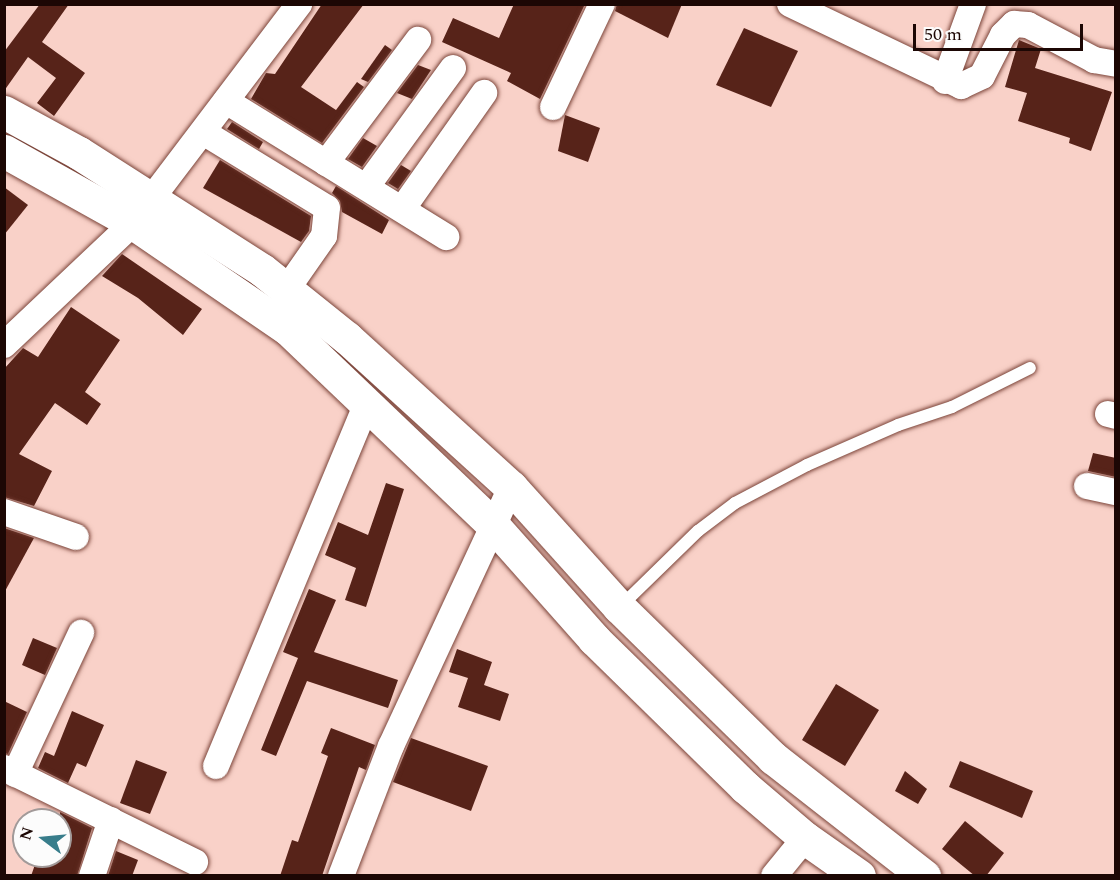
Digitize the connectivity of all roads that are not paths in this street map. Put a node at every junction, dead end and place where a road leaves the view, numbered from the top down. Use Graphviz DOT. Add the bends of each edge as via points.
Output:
graph roads {
  1 [pos="299,4"];
  2 [pos="602,4"];
  3 [pos="790,4"];
  4 [pos="973,4"];
  5 [pos="418,40"];
  6 [pos="1116,64"];
  7 [pos="453,68"];
  8 [pos="945,81"];
  9 [pos="484,93"];
  10 [pos="226,101"];
  11 [pos="553,107"];
  12 [pos="4,112"];
  13 [pos="203,132"];
  14 [pos="4,151"];
  15 [pos="326,163"];
  16 [pos="367,186"];
  17 [pos="403,208"];
  18 [pos="143,212"];
  19 [pos="446,237"];
  20 [pos="287,289"];
  21 [pos="4,345"];
  22 [pos="1030,368"];
  23 [pos="367,404"];
  24 [pos="1087,486"];
  25 [pos="511,488"];
  26 [pos="1116,492"];
  27 [pos="4,512"];
  28 [pos="492,524"];
  29 [pos="76,537"];
  30 [pos="619,607"];
  31 [pos="81,633"];
  32 [pos="216,766"];
  33 [pos="10,771"];
  34 [pos="111,820"];
  35 [pos="805,838"];
  36 [pos="195,862"];
  37 [pos="92,876"];
  38 [pos="341,876"];
  39 [pos="774,876"];
  40 [pos="859,876"];
  41 [pos="924,876"];
  1 -- 10 [label="street"];
  2 -- 11 [label="street"];
  3 -- 8 [label="street"];
  4 -- 8 [label="street"];
  5 -- 15 [label="street"];
  6 -- 8 [label="street" via="1094,60 1029,25 1014,24 974,83 961,86"];
  7 -- 16 [label="street"];
  9 -- 17 [label="street"];
  10 -- 13 [label="street"];
  10 -- 15 [label="street"];
  12 -- 18 [label="highway" via="80,153"];
  13 -- 18 [label="street"];
  13 -- 20 [label="street" via="327,208 324,236"];
  14 -- 18 [label="highway"];
  15 -- 16 [label="street"];
  16 -- 17 [label="street"];
  17 -- 19 [label="street"];
  18 -- 20 [label="highway"];
  18 -- 21 [label="street"];
  18 -- 23 [label="highway" via="288,329"];
  20 -- 25 [label="highway"];
  22 -- 30 [label="lane" via="952,407 898,425 807,465 735,503 698,531"];
  23 -- 28 [label="highway"];
  23 -- 32 [label="street"];
  24 -- 26 [label="street"];
  25 -- 28 [label="street"];
  25 -- 30 [label="highway"];
  27 -- 29 [label="street"];
  28 -- 35 [label="highway" via="594,639"];
  28 -- 38 [label="street" via="392,746"];
  30 -- 41 [label="highway" via="781,764"];
  31 -- 33 [label="street"];
  33 -- 34 [label="street"];
  34 -- 36 [label="street"];
  34 -- 37 [label="street"];
  35 -- 39 [label="street"];
  35 -- 40 [label="highway"];
}
